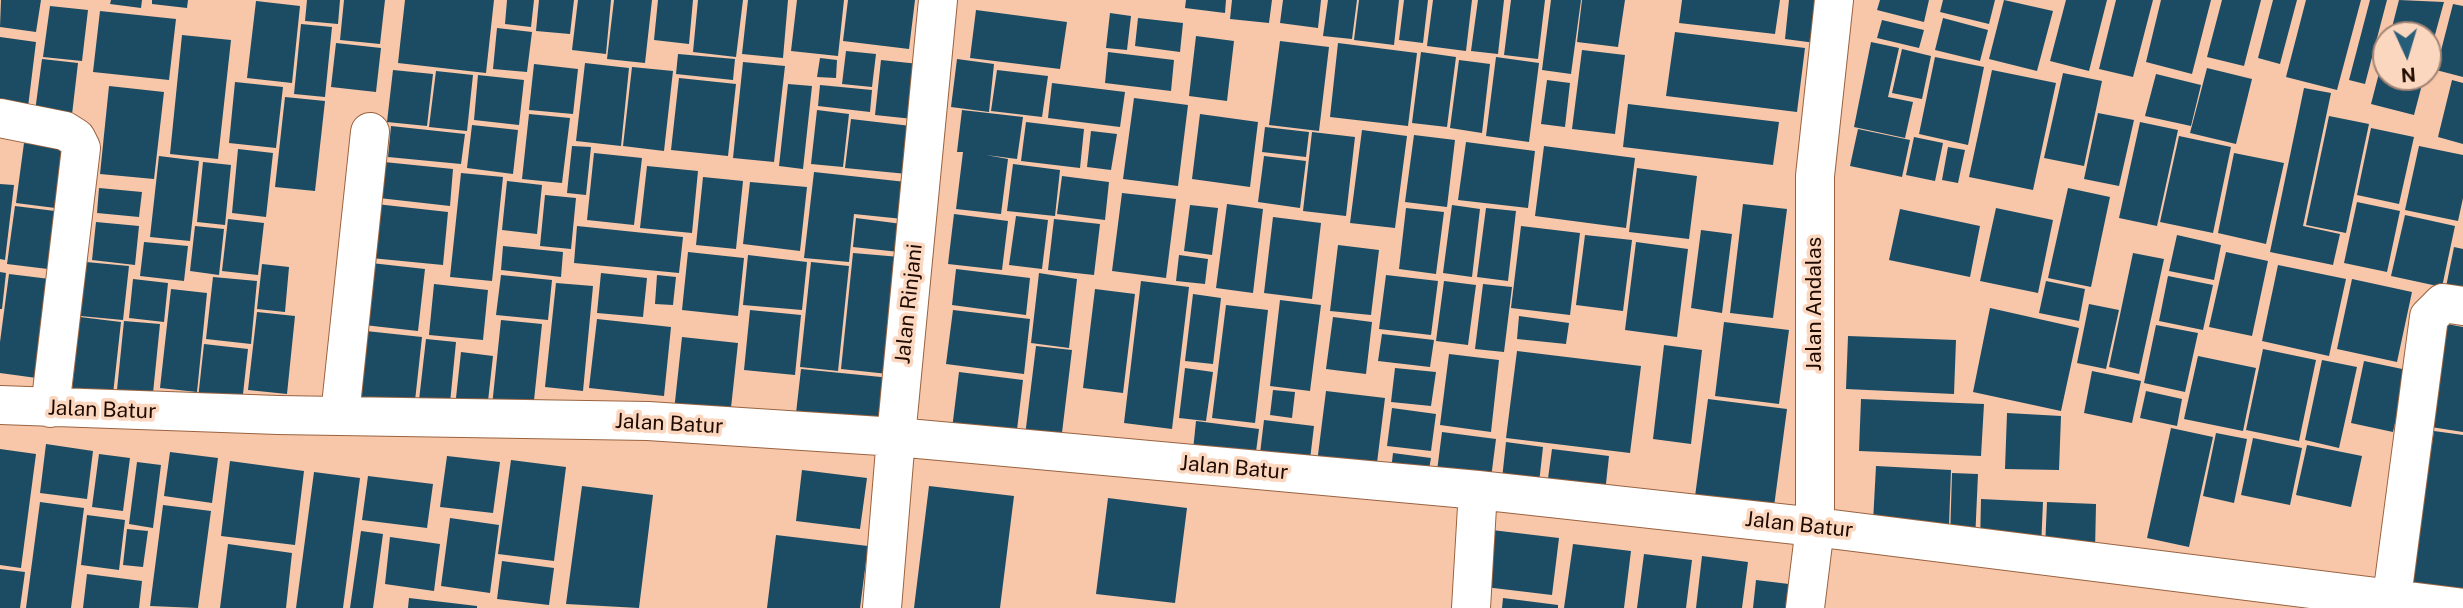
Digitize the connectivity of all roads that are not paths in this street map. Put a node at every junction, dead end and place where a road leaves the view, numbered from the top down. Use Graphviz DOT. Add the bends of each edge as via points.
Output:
graph roads {
  1 [pos="938,0"];
  2 [pos="1834,0"];
  3 [pos="0,118"];
  4 [pos="370,132"];
  5 [pos="2463,306"];
  6 [pos="0,405"];
  7 [pos="50,408"];
  8 [pos="340,415"];
  9 [pos="896,437"];
  10 [pos="1478,490"];
  11 [pos="1815,527"];
  12 [pos="2238,593"];
  13 [pos="2392,597"];
  14 [pos="882,608"];
  15 [pos="1471,608"];
  16 [pos="1805,608"];
  17 [pos="2463,608"];
  1 -- 9 [label="street, Jalan Rinjani"];
  2 -- 11 [label="street, Jalan Andalas" via="1815,176"];
  3 -- 7 [label="street" via="65,131 81,148"];
  4 -- 8 [label="street"];
  5 -- 13 [label="street" via="2443,303 2429,317"];
  6 -- 7 [label="street, Jalan Batur"];
  7 -- 8 [label="street, Jalan Batur"];
  8 -- 9 [label="street, Jalan Batur" via="648,421"];
  9 -- 10 [label="street, Jalan Batur"];
  9 -- 14 [label="street, Jalan Rinjani"];
  10 -- 11 [label="street, Jalan Batur"];
  10 -- 15 [label="street"];
  11 -- 12 [label="street, Jalan Batur"];
  11 -- 16 [label="street, Jalan Andalas"];
  12 -- 13 [label="street, Jalan Batur"];
  13 -- 17 [label="street, Jalan Batur"];
}
